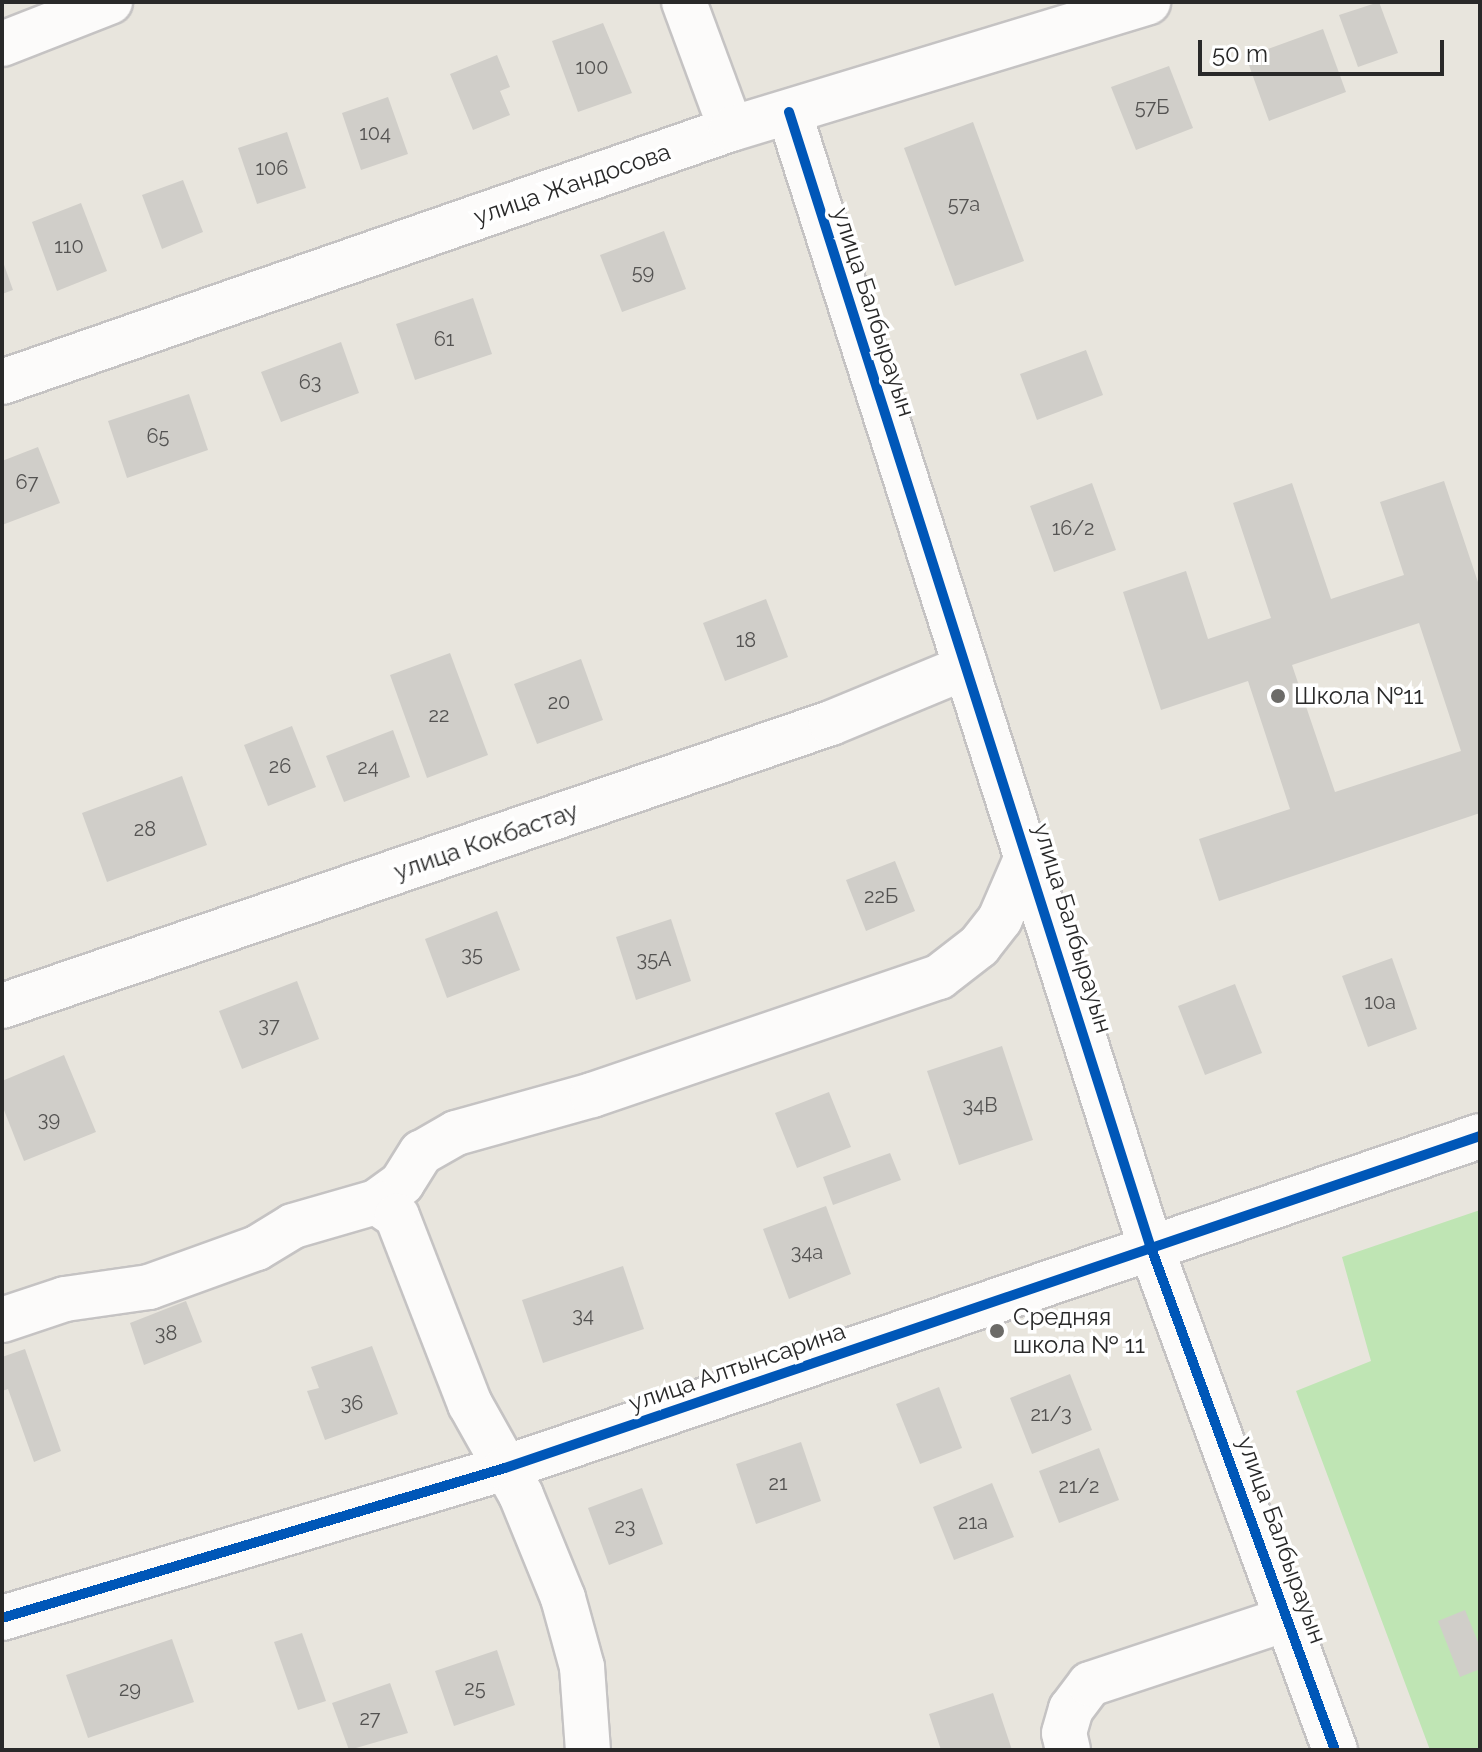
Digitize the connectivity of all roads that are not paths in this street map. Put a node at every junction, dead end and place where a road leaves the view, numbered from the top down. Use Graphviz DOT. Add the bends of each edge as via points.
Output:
graph roads {
  1 [pos="110,2"];
  2 [pos="684,2"];
  3 [pos="1148,2"];
  4 [pos="2,44"];
  5 [pos="789,112"];
  6 [pos="731,129"];
  7 [pos="2,382"];
  8 [pos="966,667"];
  9 [pos="1029,852"];
  10 [pos="2,1006"];
  11 [pos="1480,1136"];
  12 [pos="376,1202"];
  13 [pos="1150,1245"];
  14 [pos="2,1320"];
  15 [pos="505,1468"];
  16 [pos="2,1618"];
  17 [pos="1289,1618"];
  18 [pos="1326,1747"];
  19 [pos="588,1750"];
  20 [pos="1068,1750"];
  1 -- 4 [label="street"];
  2 -- 6 [label="street"];
  3 -- 5 [label="street, улица Жандосова"];
  5 -- 6 [label="street, улица Жандосова"];
  5 -- 8 [label="street, улица Балбырауын"];
  6 -- 7 [label="street, улица Жандосова"];
  8 -- 9 [label="street, улица Балбырауын"];
  8 -- 10 [label="street, улица Кокбастау" via="831,723"];
  9 -- 12 [label="street" via="1000,919 979,946 939,977 592,1095 456,1133 421,1153 402,1183"];
  9 -- 13 [label="street, улица Балбырауын"];
  11 -- 13 [label="street, улица Алтынсарина"];
  12 -- 14 [label="street" via="293,1226 257,1248 149,1287 65,1299"];
  12 -- 15 [label="street" via="397,1216 470,1404"];
  13 -- 15 [label="street, улица Алтынсарина"];
  13 -- 17 [label="street, улица Балбырауын"];
  15 -- 16 [label="street, улица Алтынсарина"];
  15 -- 19 [label="street" via="563,1598 582,1667"];
  17 -- 18 [label="street, улица Балбырауын"];
  17 -- 20 [label="street" via="1090,1684 1071,1709 1064,1733"];
}
